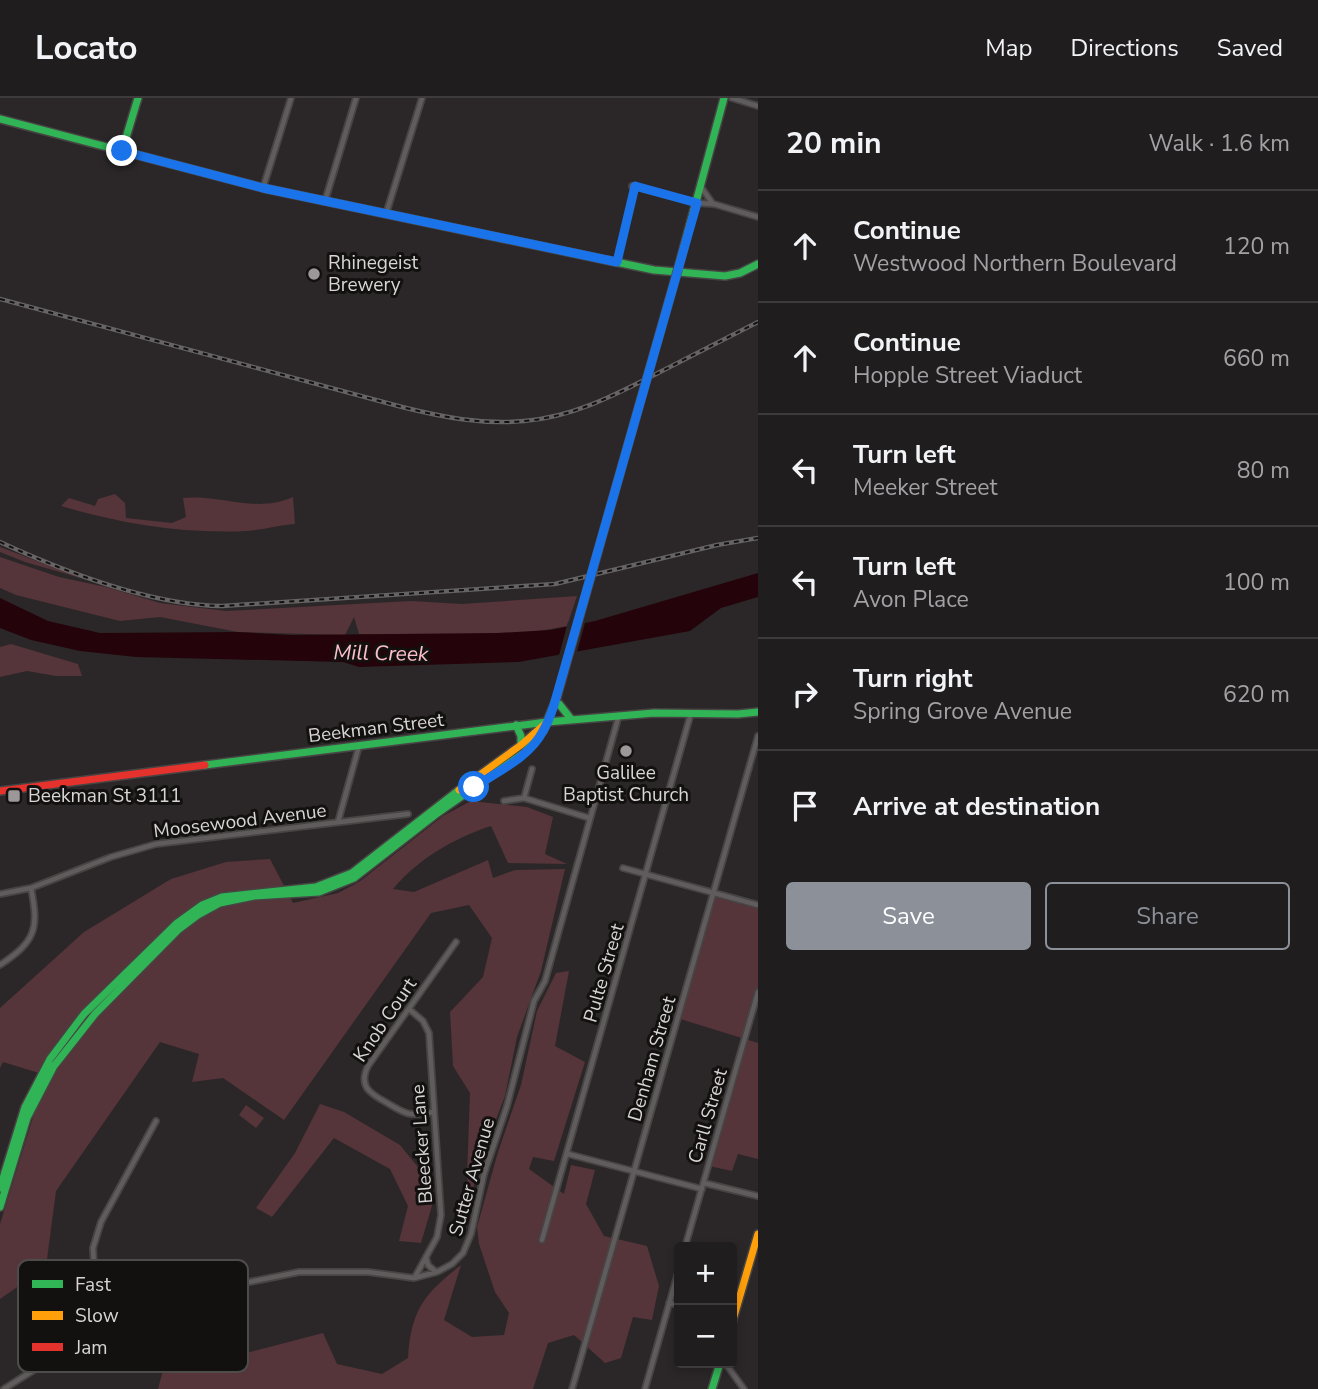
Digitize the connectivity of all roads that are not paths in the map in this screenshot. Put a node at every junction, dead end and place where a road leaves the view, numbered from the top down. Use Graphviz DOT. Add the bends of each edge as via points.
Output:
graph roads {
  1 [pos="138,98"];
  2 [pos="291,98"];
  3 [pos="356,98"];
  4 [pos="422,98"];
  5 [pos="724,98"];
  6 [pos="732,98"];
  7 [pos="758,106"];
  8 [pos="0,119"];
  9 [pos="122,151"];
  10 [pos="701,187"];
  11 [pos="263,188"];
  12 [pos="325,201"];
  13 [pos="697,203"];
  14 [pos="714,204"];
  15 [pos="386,215"];
  16 [pos="758,217"];
  17 [pos="617,262"];
  18 [pos="758,264"];
  19 [pos="556,703"];
  20 [pos="758,712"];
  21 [pos="691,713"];
  22 [pos="618,715"];
  23 [pos="571,719"];
  24 [pos="547,722"];
  25 [pos="516,725"];
  26 [pos="758,737"];
  27 [pos="521,745"];
  28 [pos="359,746"];
  29 [pos="531,769"];
  30 [pos="0,791"];
  31 [pos="524,798"];
  32 [pos="504,801"];
  33 [pos="408,814"];
  34 [pos="589,818"];
  35 [pos="338,822"];
  36 [pos="623,868"];
  37 [pos="646,874"];
  38 [pos="30,888"];
  39 [pos="714,892"];
  40 [pos="0,894"];
  41 [pos="758,905"];
  42 [pos="456,942"];
  43 [pos="0,965"];
  44 [pos="758,992"];
  45 [pos="409,1009"];
  46 [pos="434,1112"];
  47 [pos="156,1121"];
  48 [pos="568,1154"];
  49 [pos="634,1172"];
  50 [pos="704,1183"];
  51 [pos="0,1188"];
  52 [pos="702,1189"];
  53 [pos="758,1196"];
  54 [pos="0,1207"];
  55 [pos="758,1234"];
  56 [pos="542,1240"];
  57 [pos="686,1242"];
  58 [pos="426,1257"];
  59 [pos="94,1260"];
  60 [pos="437,1272"];
  61 [pos="414,1278"];
  62 [pos="248,1282"];
  63 [pos="674,1286"];
  64 [pos="669,1303"];
  65 [pos="674,1304"];
  66 [pos="737,1305"];
  67 [pos="721,1368"];
  68 [pos="727,1368"];
  69 [pos="31,1372"];
  70 [pos="4,1389"];
  71 [pos="572,1389"];
  72 [pos="645,1389"];
  73 [pos="712,1389"];
  74 [pos="744,1389"];
  1 -- 9 [label="main road"];
  2 -- 11 [label="street"];
  3 -- 12 [label="street"];
  4 -- 15 [label="street"];
  5 -- 10 [label="main road"];
  6 -- 7 [label="street"];
  8 -- 9 [label="main road"];
  9 -- 11 [label="main road"];
  10 -- 13 [label="main road"];
  10 -- 14 [label="street"];
  11 -- 12 [label="main road"];
  12 -- 15 [label="main road"];
  13 -- 14 [label="street"];
  13 -- 17 [label="street" via="633,186"];
  13 -- 19 [label="main road, bridge"];
  14 -- 16 [label="street"];
  15 -- 17 [label="main road"];
  17 -- 18 [label="main road" via="725,276"];
  19 -- 23 [label="main road"];
  19 -- 24 [label="main road"];
  20 -- 21 [label="main road, Beekman Street"];
  21 -- 22 [label="main road, Beekman Street"];
  21 -- 37 [label="street, Pulte Street"];
  22 -- 23 [label="main road, Beekman Street"];
  22 -- 34 [label="street, Sutter Avenue"];
  23 -- 24 [label="main road, Beekman Street"];
  24 -- 25 [label="main road, Beekman Street"];
  24 -- 27 [label="main road"];
  24 -- 54 [label="main road" via="536,741 512,763 339,887 316,894 222,903 177,931 90,1018 51,1069 31,1108"];
  25 -- 27 [label="main road"];
  25 -- 28 [label="main road, Beekman Street"];
  26 -- 39 [label="street, Denham Street"];
  27 -- 51 [label="main road" via="352,873 316,887 222,897 177,923 84,1014 50,1059 25,1107"];
  28 -- 30 [label="main road, Beekman Street"];
  28 -- 35 [label="street"];
  29 -- 31 [label="street"];
  31 -- 32 [label="street"];
  31 -- 34 [label="street"];
  33 -- 35 [label="street, Moosewood Avenue"];
  34 -- 60 [label="street, Sutter Avenue" via="467,1246 458,1259"];
  35 -- 38 [label="street, Moosewood Avenue" via="156,844"];
  36 -- 37 [label="street"];
  37 -- 39 [label="street"];
  37 -- 48 [label="street, Pulte Street"];
  38 -- 40 [label="street, Moosewood Avenue"];
  38 -- 43 [label="street" via="35,929 21,951"];
  39 -- 41 [label="street"];
  39 -- 49 [label="street, Denham Street"];
  42 -- 45 [label="street, Knob Court"];
  44 -- 50 [label="street, Carll Street"];
  45 -- 46 [label="street, Bleecker Lane" via="429,1033"];
  45 -- 46 [label="street, Knob Court" via="365,1071 364,1086 407,1113"];
  46 -- 58 [label="street, Bleecker Lane" via="441,1222"];
  47 -- 59 [label="street" via="101,1222"];
  48 -- 49 [label="street"];
  48 -- 56 [label="street, Pulte Street"];
  49 -- 52 [label="street"];
  49 -- 71 [label="street, Denham Street"];
  50 -- 52 [label="street, Carll Street"];
  50 -- 53 [label="street"];
  52 -- 57 [label="street, Carll Street"];
  55 -- 66 [label="main road"];
  58 -- 60 [label="street"];
  58 -- 61 [label="street, Bleecker Lane"];
  60 -- 61 [label="street, Sutter Avenue"];
  61 -- 62 [label="street, Sutter Avenue" via="368,1272 299,1272"];
  63 -- 64 [label="street"];
  64 -- 65 [label="street"];
  64 -- 72 [label="street"];
  67 -- 73 [label="main road"];
  68 -- 74 [label="street"];
  69 -- 70 [label="street, Sutter Avenue"];
}
